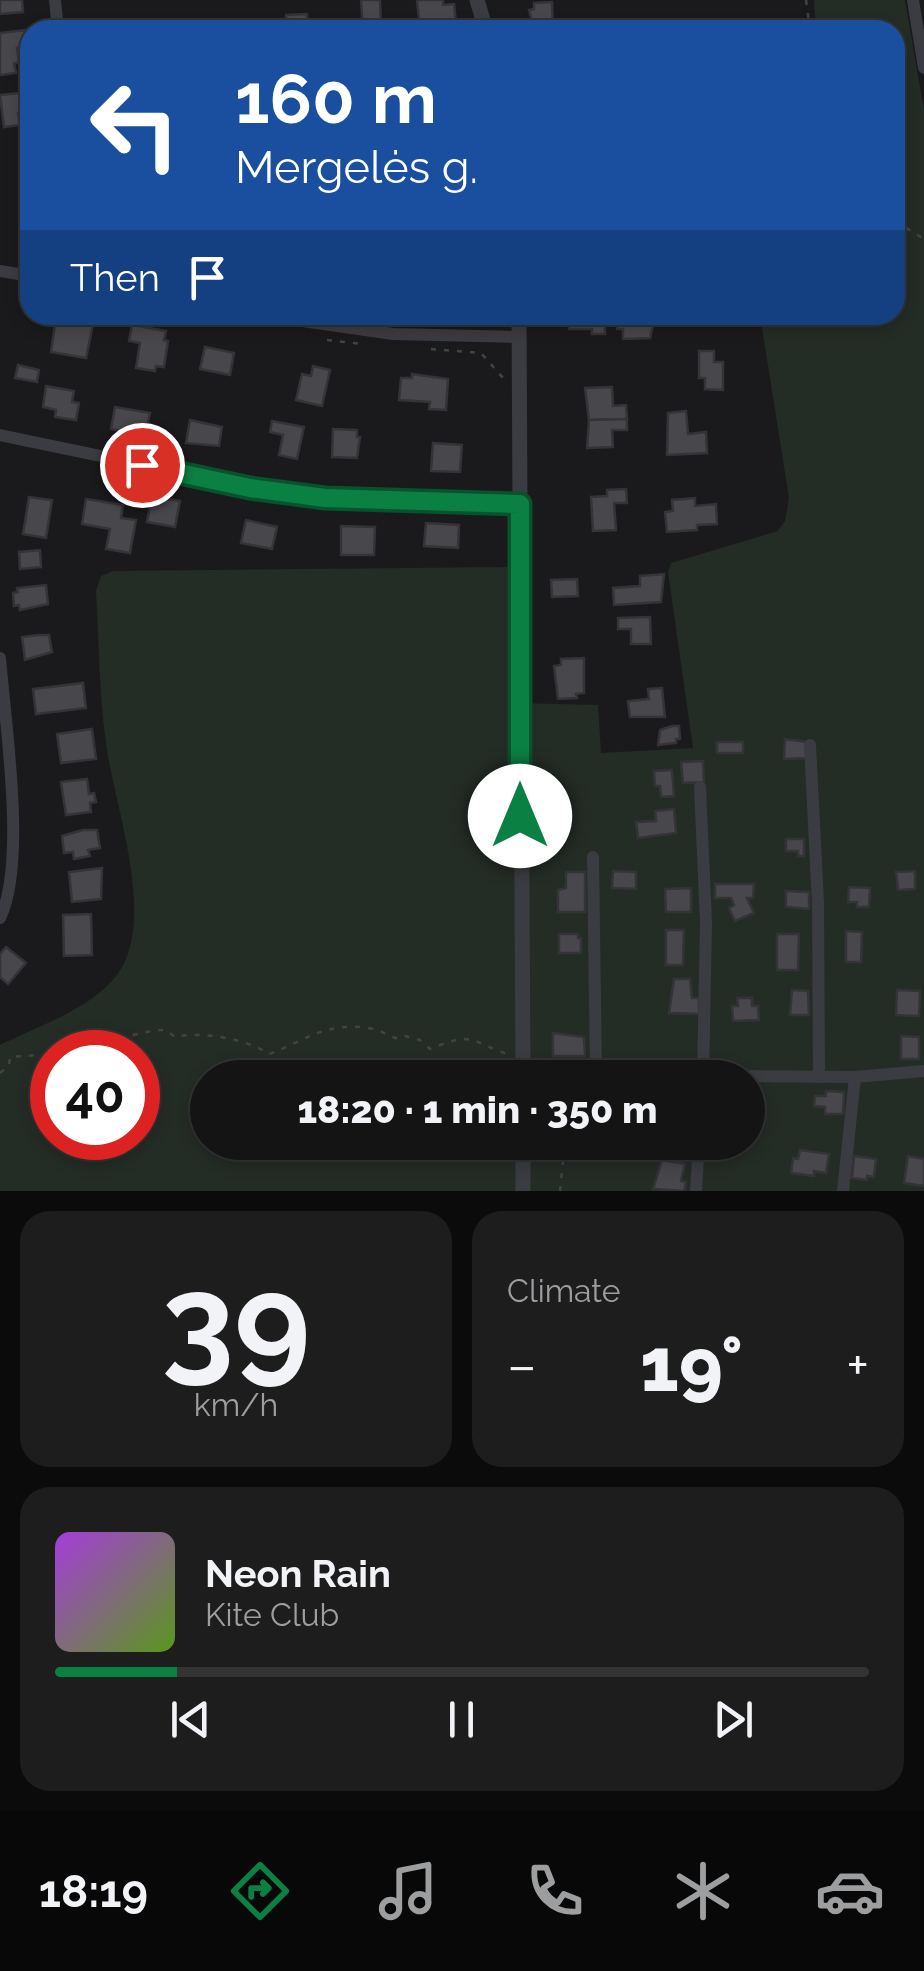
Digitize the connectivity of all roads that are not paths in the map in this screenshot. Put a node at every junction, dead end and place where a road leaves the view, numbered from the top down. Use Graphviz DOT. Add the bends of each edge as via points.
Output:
graph roads {
  1 [pos="912,0"];
  2 [pos="924,68"];
  3 [pos="355,325"];
  4 [pos="519,325"];
  5 [pos="519,337"];
  6 [pos="0,435"];
  7 [pos="520,504"];
  8 [pos="0,658"];
  9 [pos="810,745"];
  10 [pos="700,787"];
  11 [pos="593,856"];
  12 [pos="0,918"];
  13 [pos="523,1060"];
  14 [pos="596,1060"];
  15 [pos="704,1060"];
  16 [pos="924,1072"];
  17 [pos="765,1077"];
  18 [pos="819,1077"];
  19 [pos="856,1077"];
  20 [pos="523,1160"];
  21 [pos="699,1160"];
  22 [pos="524,1191"];
  23 [pos="696,1191"];
  24 [pos="842,1191"];
  1 -- 2 [label="street"];
  3 -- 5 [label="street" via="392,334"];
  4 -- 5 [label="street"];
  5 -- 7 [label="street"];
  6 -- 7 [label="street" via="325,498"];
  7 -- 13 [label="street"];
  8 -- 12 [label="street" via="13,842 12,880"];
  9 -- 18 [label="street"];
  10 -- 15 [label="street"];
  11 -- 14 [label="street"];
  16 -- 19 [label="street"];
  17 -- 18 [label="street"];
  18 -- 19 [label="street"];
  19 -- 24 [label="street"];
  20 -- 22 [label="street"];
  21 -- 23 [label="street"];
}
